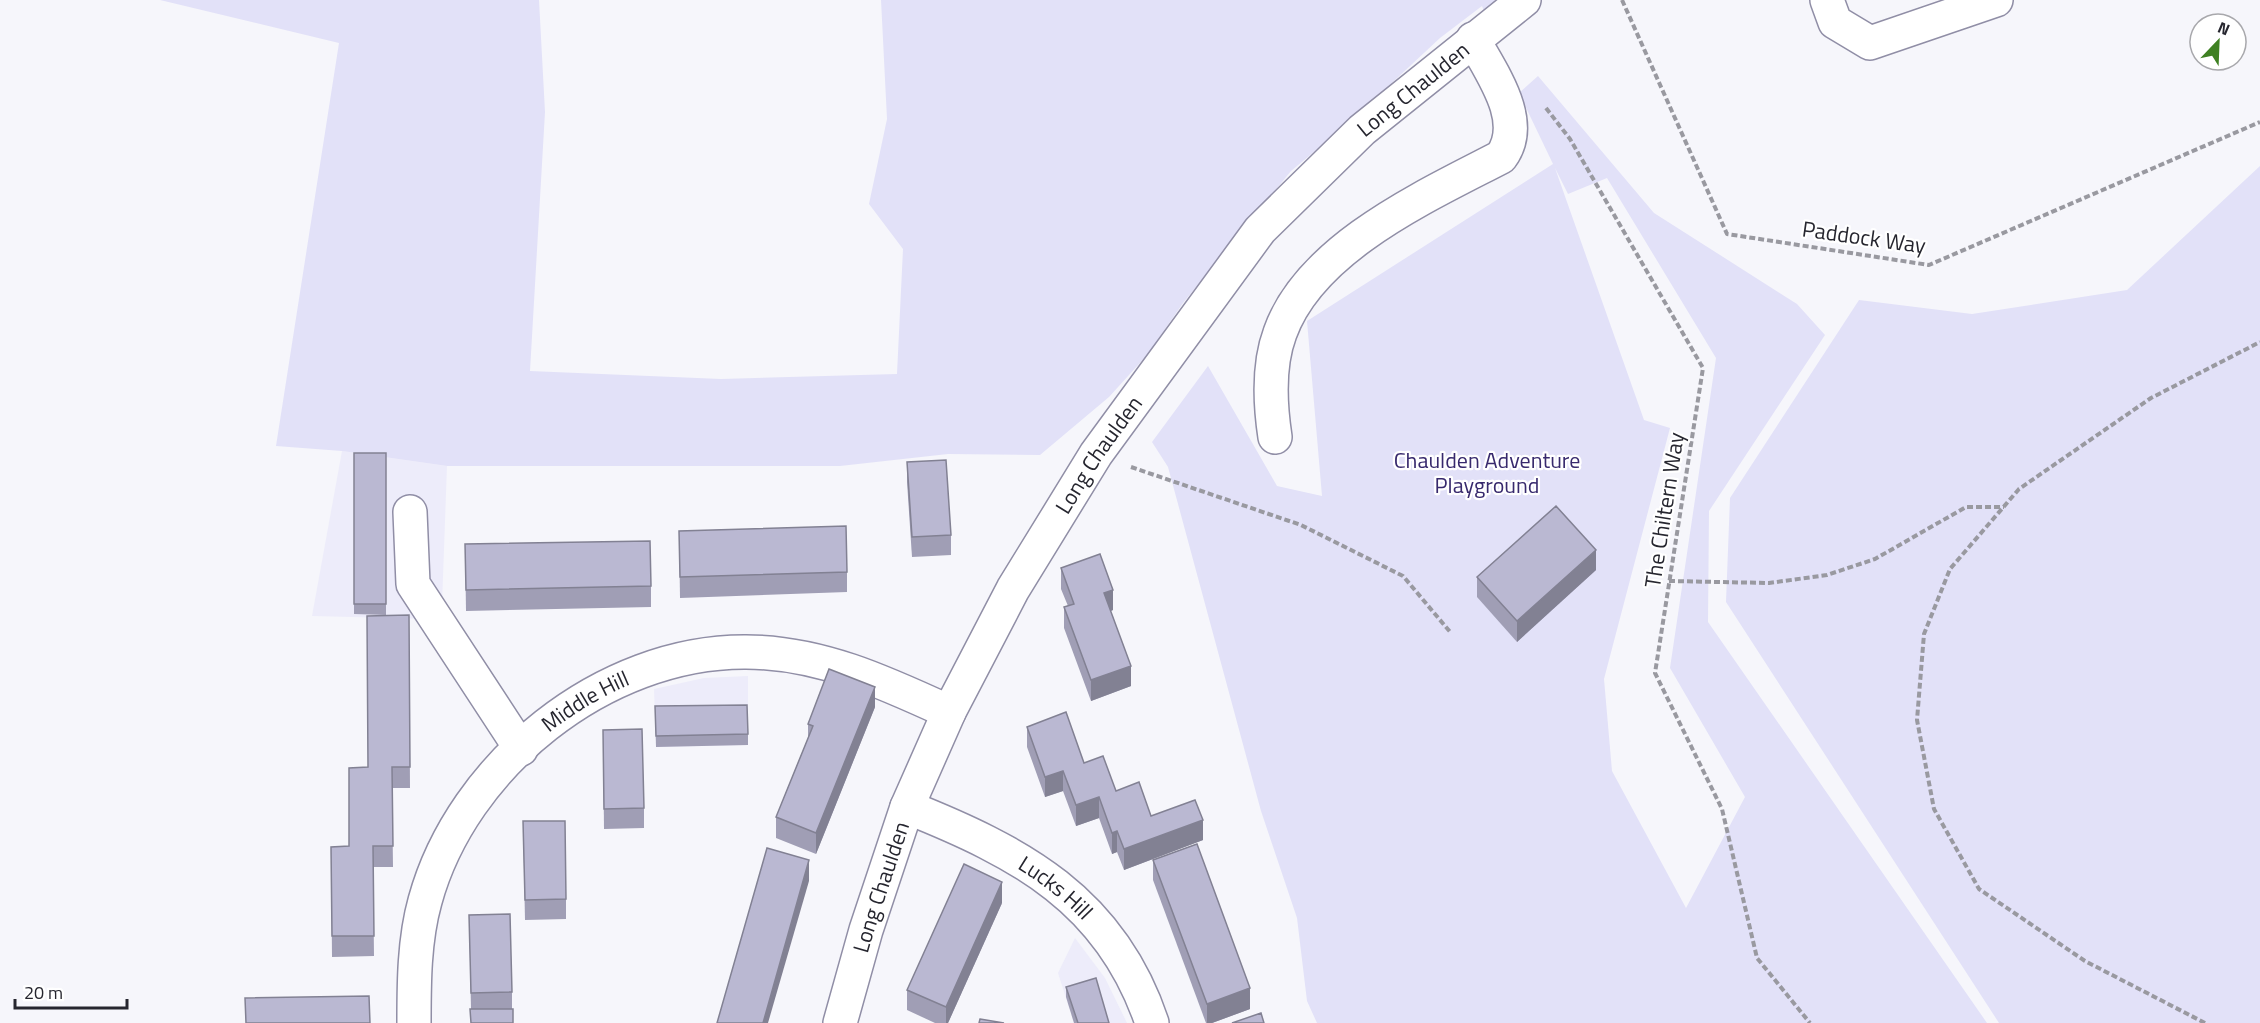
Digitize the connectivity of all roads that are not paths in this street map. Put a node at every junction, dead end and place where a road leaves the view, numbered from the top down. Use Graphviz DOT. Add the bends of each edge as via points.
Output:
graph roads {
  1 [pos="1524,0"];
  2 [pos="1827,0"];
  3 [pos="1996,0"];
  4 [pos="1473,39"];
  5 [pos="1275,437"];
  6 [pos="410,512"];
  7 [pos="949,712"];
  8 [pos="521,749"];
  9 [pos="907,807"];
  10 [pos="414,1023"];
  11 [pos="840,1023"];
  12 [pos="1152,1023"];
  1 -- 4 [label="street, Long Chaulden"];
  2 -- 3 [label="street" via="1834,22 1870,43"];
  4 -- 5 [label="street" via="1507,102 1507,148 1501,157 1384,219 1308,282 1290,308 1273,357"];
  4 -- 7 [label="street, Long Chaulden" via="1362,130 1260,230 1096,454 1013,589"];
  6 -- 8 [label="street" via="413,584"];
  7 -- 8 [label="street, Middle Hill" via="858,671 805,657 746,652 684,658 619,678 565,709"];
  7 -- 9 [label="street, Long Chaulden"];
  8 -- 10 [label="street, Middle Hill" via="480,788 449,839 424,901 416,957"];
  9 -- 11 [label="street, Long Chaulden"];
  9 -- 12 [label="street, Lucks Hill" via="979,836 1022,859 1062,888 1094,920 1124,959"];
}
